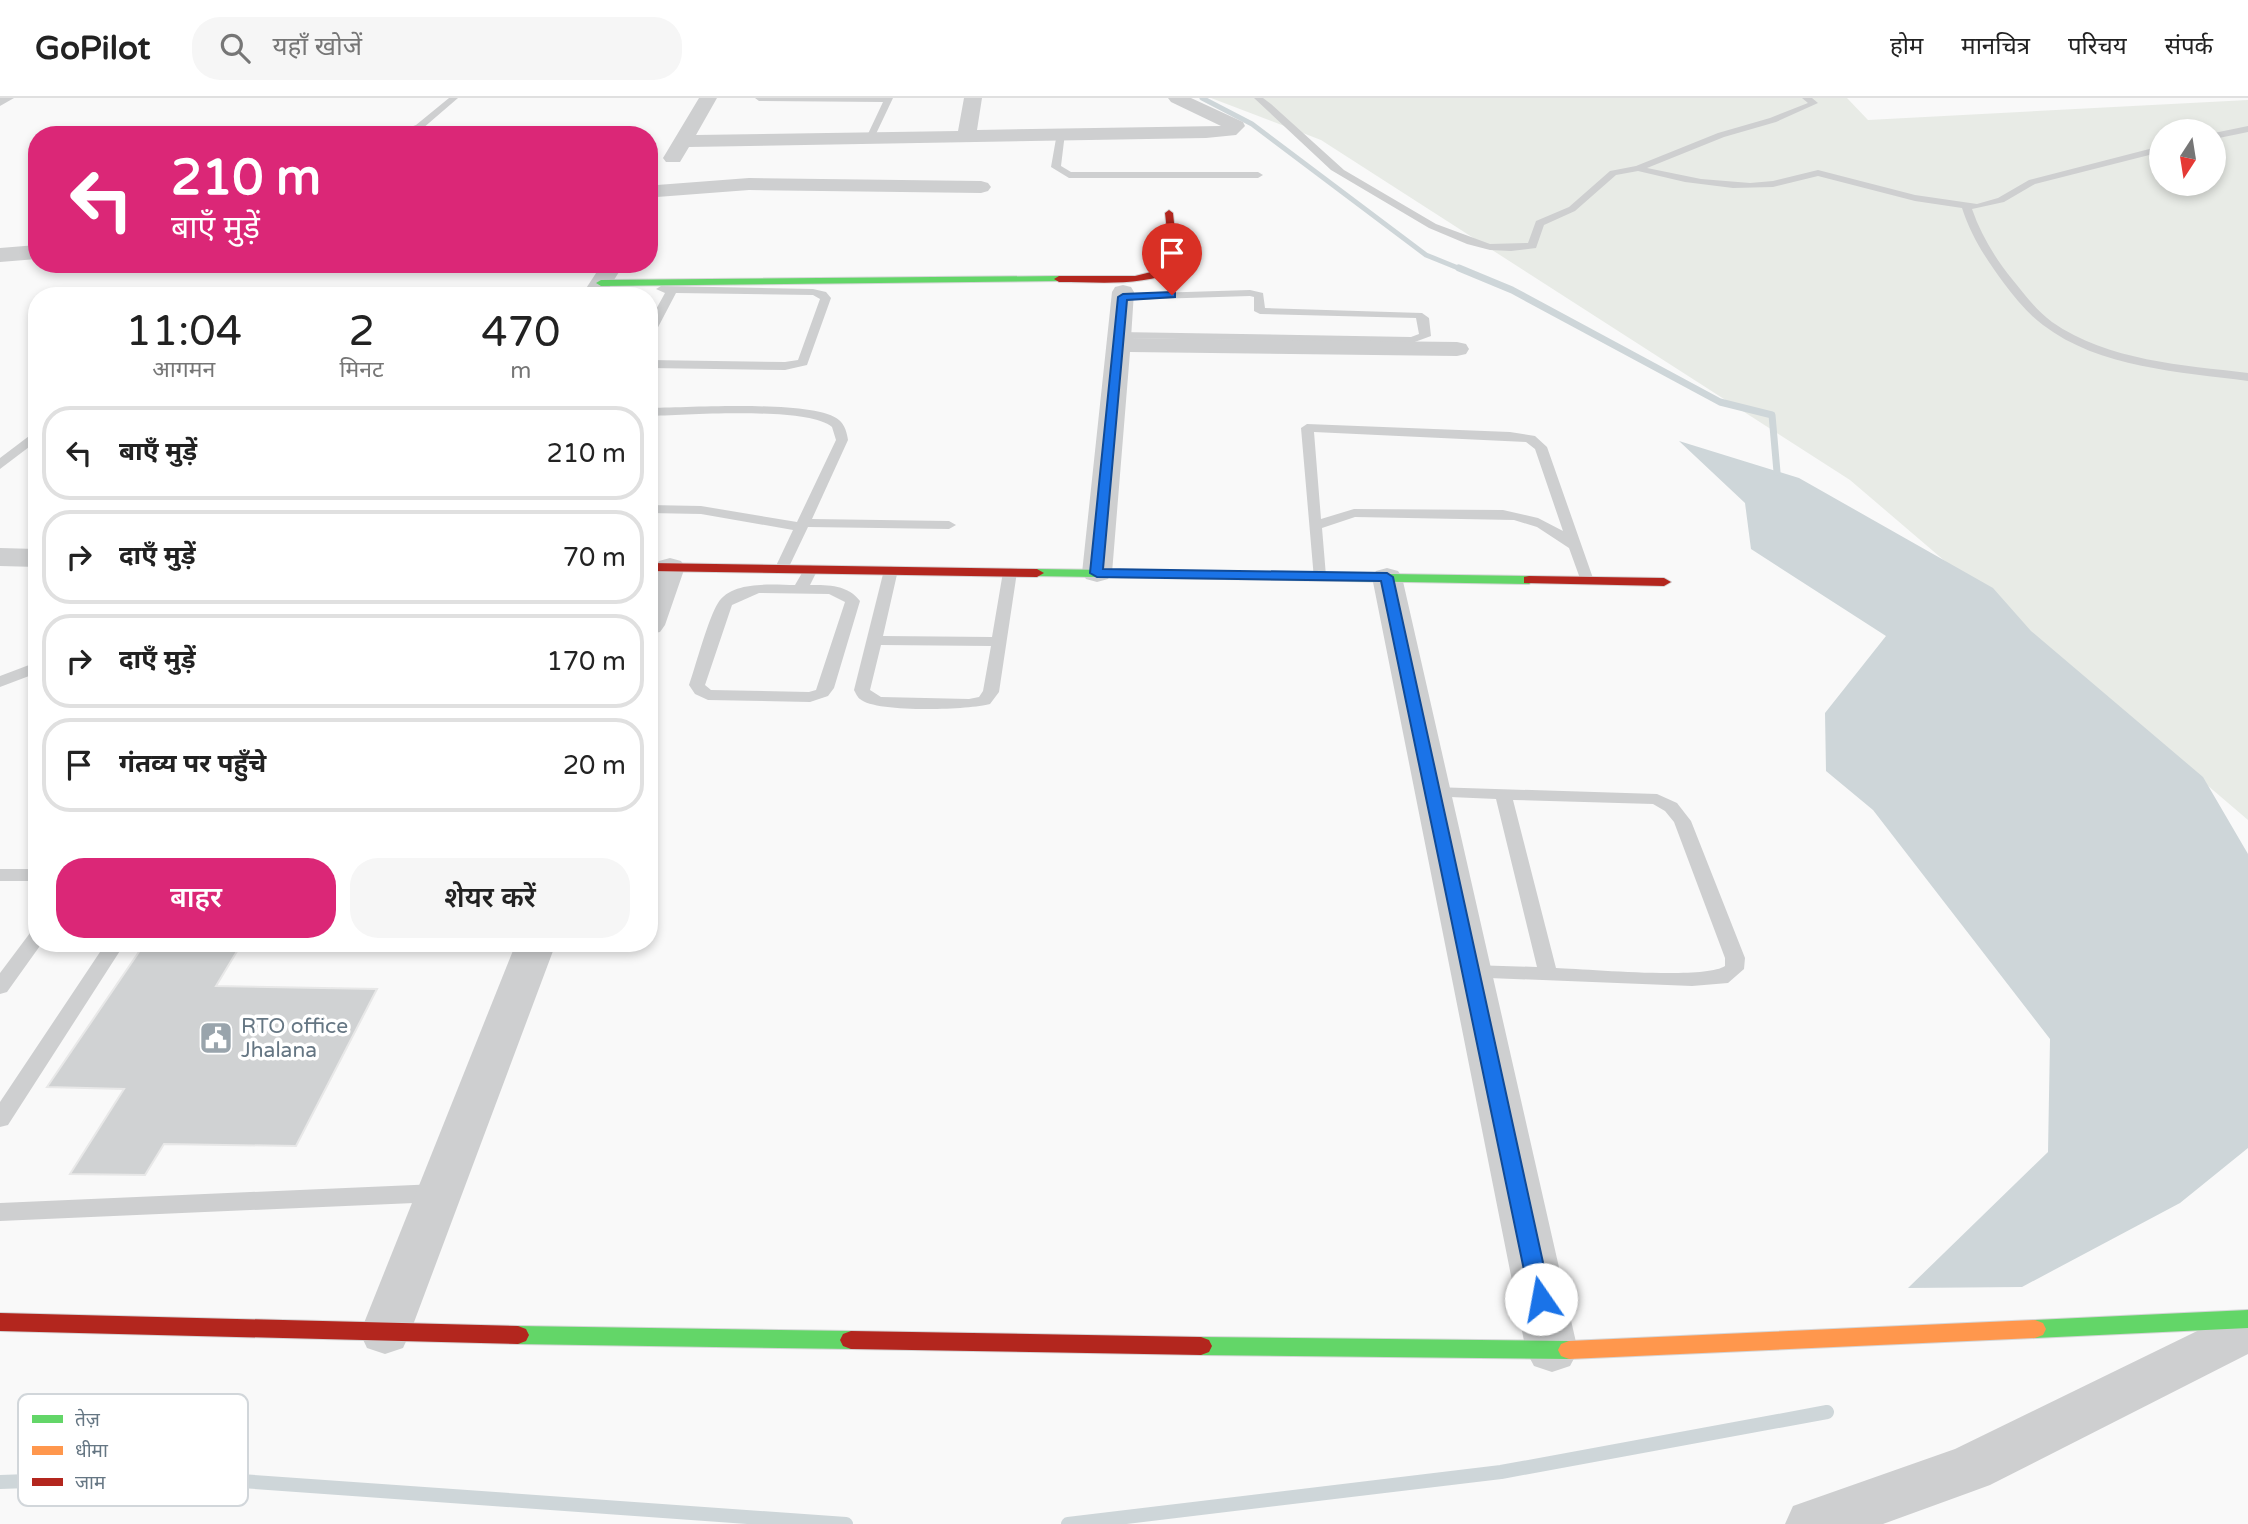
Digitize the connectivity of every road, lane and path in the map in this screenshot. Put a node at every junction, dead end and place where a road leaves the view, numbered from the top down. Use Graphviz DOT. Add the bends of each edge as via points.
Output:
graph roads {
  1 [pos="5,98"];
  2 [pos="454,98"];
  3 [pos="708,98"];
  4 [pos="760,98"];
  5 [pos="973,98"];
  6 [pos="1177,98"];
  7 [pos="1258,98"];
  8 [pos="1806,98"];
  9 [pos="888,99"];
  10 [pos="0,101"];
  11 [pos="420,126"];
  12 [pos="2248,129"];
  13 [pos="1061,133"];
  14 [pos="2226,134"];
  15 [pos="967,135"];
  16 [pos="871,136"];
  17 [pos="681,141"];
  18 [pos="761,149"];
  19 [pos="2149,152"];
  20 [pos="1638,169"];
  21 [pos="1258,175"];
  22 [pos="749,184"];
  23 [pos="981,187"];
  24 [pos="658,188"];
  25 [pos="658,197"];
  26 [pos="1966,205"];
  27 [pos="1168,213"];
  28 [pos="28,252"];
  29 [pos="0,255"];
  30 [pos="601,282"];
  31 [pos="645,287"];
  32 [pos="658,288"];
  33 [pos="672,290"];
  34 [pos="1123,294"];
  35 [pos="1260,311"];
  36 [pos="658,316"];
  37 [pos="1260,337"];
  38 [pos="1118,340"];
  39 [pos="1457,349"];
  40 [pos="658,363"];
  41 [pos="2248,377"];
  42 [pos="658,412"];
  43 [pos="28,442"];
  44 [pos="0,465"];
  45 [pos="658,509"];
  46 [pos="803,525"];
  47 [pos="949,525"];
  48 [pos="1315,526"];
  49 [pos="1575,546"];
  50 [pos="0,557"];
  51 [pos="28,558"];
  52 [pos="659,567"];
  53 [pos="782,568"];
  54 [pos="811,569"];
  55 [pos="891,570"];
  56 [pos="1010,572"];
  57 [pos="1097,573"];
  58 [pos="1319,576"];
  59 [pos="1387,577"];
  60 [pos="1587,581"];
  61 [pos="1664,582"];
  62 [pos="800,590"];
  63 [pos="874,640"];
  64 [pos="999,642"];
  65 [pos="28,671"];
  66 [pos="0,682"];
  67 [pos="1433,792"];
  68 [pos="1503,793"];
  69 [pos="0,875"];
  70 [pos="28,875"];
  71 [pos="28,949"];
  72 [pos="110,952"];
  73 [pos="533,952"];
  74 [pos="1471,972"];
  75 [pos="1548,974"];
  76 [pos="0,987"];
  77 [pos="0,1119"];
  78 [pos="439,1193"];
  79 [pos="0,1212"];
  80 [pos="2248,1319"];
  81 [pos="0,1322"];
  82 [pos="2248,1329"];
  83 [pos="385,1333"];
  84 [pos="1552,1351"];
  85 [pos="1813,1524"];
  1 -- 10 [label="street"];
  2 -- 11 [label="lane"];
  3 -- 17 [label="street"];
  4 -- 9 [label="lane"];
  5 -- 15 [label="street"];
  6 -- 13 [label="street" via="1236,126 1229,131 1206,132"];
  7 -- 20 [label="lane" via="1331,165 1444,234 1472,243 1513,250 1532,246 1540,223 1572,209 1613,173"];
  8 -- 20 [label="lane" via="1814,103"];
  9 -- 16 [label="lane"];
  12 -- 14 [label="lane"];
  13 -- 15 [label="street"];
  13 -- 21 [label="lane" via="1056,167 1069,176"];
  15 -- 16 [label="street"];
  16 -- 17 [label="street"];
  17 -- 24 [label="street"];
  18 -- 22 [label="street"];
  19 -- 26 [label="lane" via="2032,183 2001,200"];
  20 -- 26 [label="lane" via="1732,186 1769,185 1818,173 1916,198"];
  22 -- 23 [label="street"];
  22 -- 25 [label="street"];
  26 -- 41 [label="lane" via="1986,254 2054,329 2109,352"];
  27 -- 30 [label="street" via="1176,268 1144,278"];
  28 -- 29 [label="street"];
  30 -- 31 [label="lane"];
  32 -- 33 [label="lane"];
  33 -- 36 [label="lane"];
  33 -- 40 [label="lane" via="813,292 826,298 803,362 798,364"];
  34 -- 35 [label="lane" via="1250,293 1259,295"];
  34 -- 38 [label="street"];
  35 -- 37 [label="lane"];
  35 -- 37 [label="lane" via="1418,315 1423,318 1425,336 1412,340"];
  37 -- 38 [label="lane"];
  38 -- 39 [label="street"];
  38 -- 57 [label="street"];
  42 -- 46 [label="lane" via="794,412 833,422 842,440"];
  43 -- 44 [label="lane"];
  45 -- 46 [label="lane" via="701,510"];
  46 -- 47 [label="lane"];
  46 -- 53 [label="lane"];
  48 -- 49 [label="lane" via="1354,513 1503,514 1546,525"];
  48 -- 49 [label="lane" via="1307,428 1510,436 1530,439 1541,447"];
  48 -- 58 [label="lane"];
  49 -- 60 [label="lane"];
  50 -- 51 [label="street"];
  52 -- 53 [label="street"];
  53 -- 54 [label="street"];
  54 -- 55 [label="street"];
  54 -- 62 [label="lane"];
  55 -- 56 [label="street"];
  55 -- 63 [label="lane"];
  56 -- 57 [label="street"];
  56 -- 64 [label="lane"];
  57 -- 58 [label="street"];
  58 -- 59 [label="street"];
  59 -- 60 [label="street"];
  59 -- 67 [label="street"];
  60 -- 61 [label="street"];
  62 -- 62 [label="lane" via="758,589 725,603 697,685 701,691 708,695 810,697 822,693 853,601 835,590"];
  63 -- 64 [label="lane"];
  63 -- 64 [label="lane" via="862,690 865,696 878,702 969,704 984,701 991,692"];
  65 -- 66 [label="lane"];
  67 -- 68 [label="lane"];
  67 -- 74 [label="street"];
  68 -- 75 [label="lane"];
  68 -- 75 [label="lane" via="1657,799 1671,807 1682,821 1735,958 1734,969 1721,978"];
  69 -- 70 [label="lane"];
  71 -- 76 [label="lane"];
  72 -- 77 [label="lane"];
  73 -- 78 [label="street"];
  74 -- 75 [label="lane"];
  74 -- 84 [label="street"];
  78 -- 79 [label="lane"];
  78 -- 83 [label="street"];
  80 -- 84 [label="street"];
  81 -- 83 [label="street"];
  82 -- 85 [label="street" via="1971,1468"];
  83 -- 84 [label="street"];
}
